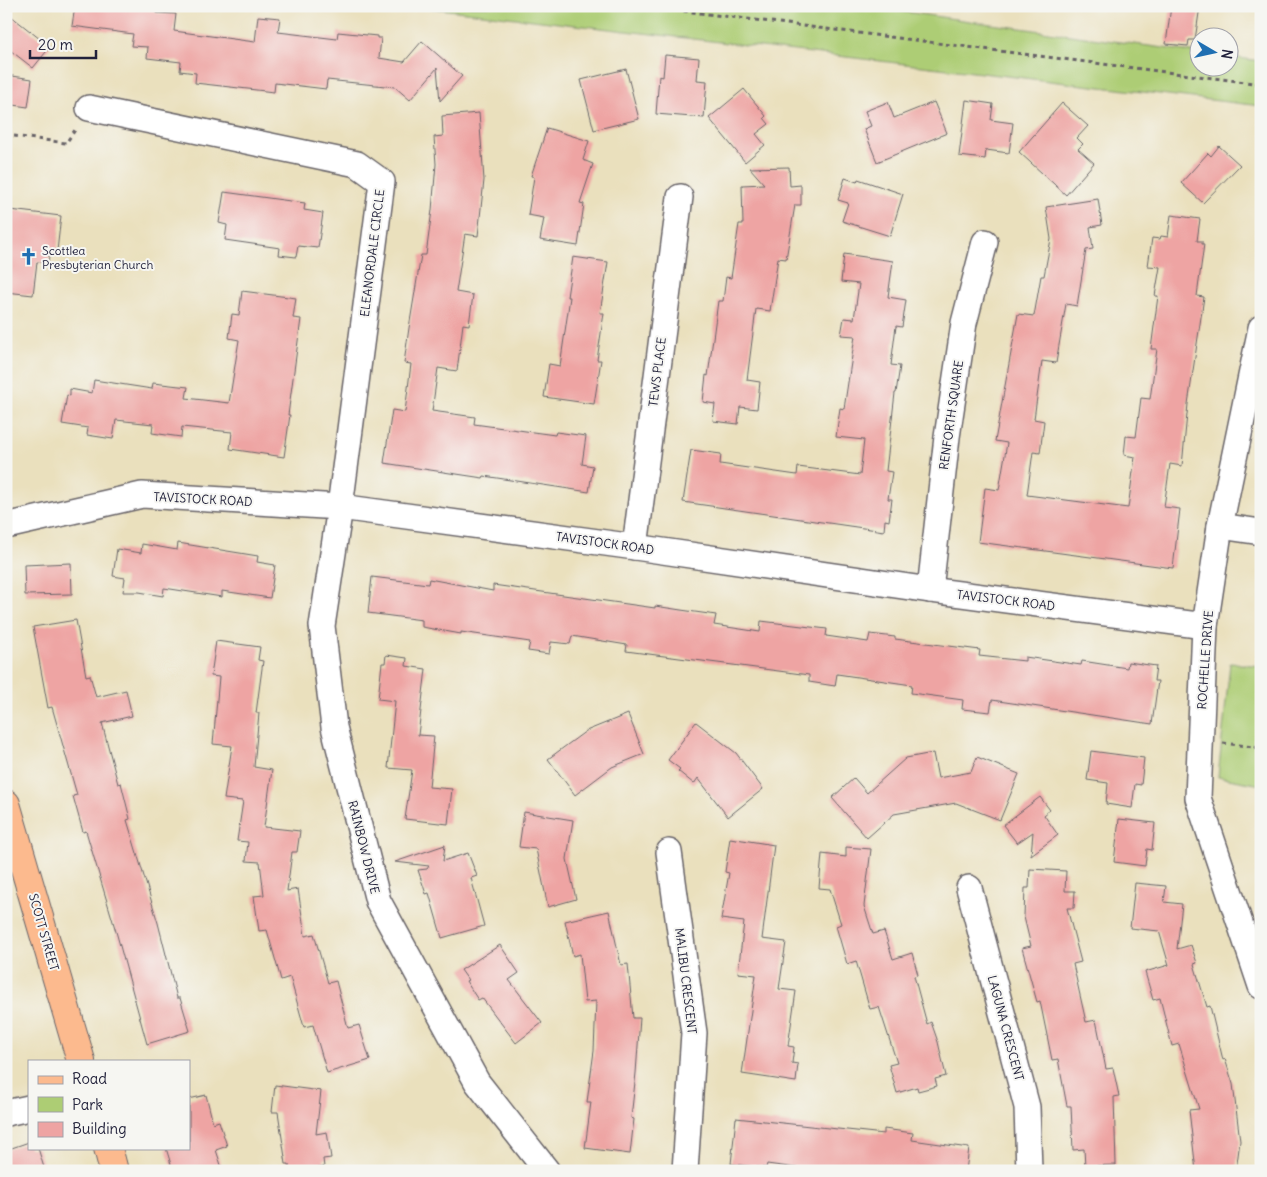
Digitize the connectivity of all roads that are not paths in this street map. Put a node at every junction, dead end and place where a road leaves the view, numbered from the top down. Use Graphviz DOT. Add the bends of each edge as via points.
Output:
graph roads {
  1 [pos="89,108"];
  2 [pos="680,197"];
  3 [pos="985,242"];
  4 [pos="1261,328"];
  5 [pos="340,507"];
  6 [pos="6,526"];
  7 [pos="1220,526"];
  8 [pos="1261,532"];
  9 [pos="635,547"];
  10 [pos="930,590"];
  11 [pos="1205,626"];
  12 [pos="6,804"];
  13 [pos="669,852"];
  14 [pos="969,888"];
  15 [pos="1261,986"];
  16 [pos="82,1060"];
  17 [pos="28,1108"];
  18 [pos="6,1113"];
  19 [pos="109,1150"];
  20 [pos="114,1171"];
  21 [pos="547,1171"];
  22 [pos="685,1171"];
  23 [pos="1029,1171"];
  1 -- 5 [label="street, ELEANORDALE CIRCLE" via="358,164 382,182"];
  2 -- 9 [label="street, TEWS PLACE"];
  3 -- 10 [label="street, RENFORTH SQUARE" via="964,323"];
  4 -- 7 [label="street, ROCHELLE DRIVE"];
  5 -- 6 [label="street, TAVISTOCK ROAD" via="142,495"];
  5 -- 9 [label="street, TAVISTOCK ROAD"];
  5 -- 21 [label="street, RAINBOW DRIVE" via="322,626 334,727 378,901 477,1082"];
  7 -- 8 [label="street"];
  7 -- 11 [label="street, ROCHELLE DRIVE"];
  9 -- 10 [label="street, TAVISTOCK ROAD"];
  10 -- 11 [label="street, TAVISTOCK ROAD"];
  11 -- 15 [label="street, ROCHELLE DRIVE" via="1198,798"];
  12 -- 16 [label="main road, SCOTT STREET"];
  13 -- 22 [label="street, MALIBU CRESCENT" via="694,1033"];
  14 -- 23 [label="street, LAGUNA CRESCENT" via="1027,1107"];
  17 -- 18 [label="street"];
  19 -- 20 [label="main road"];
}
